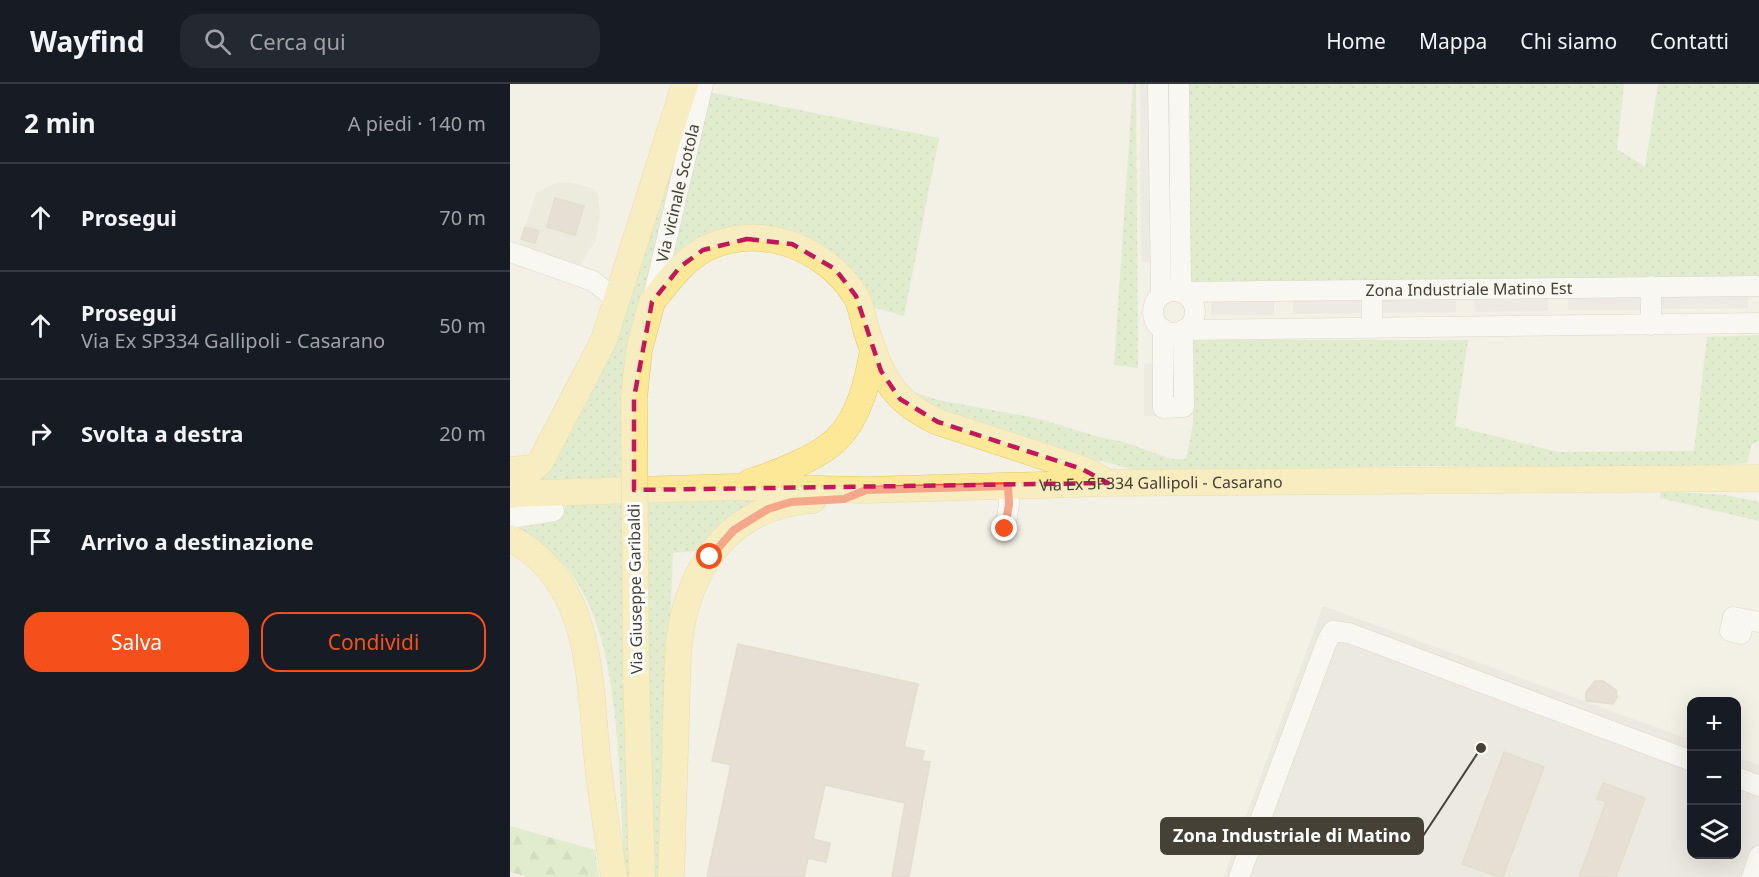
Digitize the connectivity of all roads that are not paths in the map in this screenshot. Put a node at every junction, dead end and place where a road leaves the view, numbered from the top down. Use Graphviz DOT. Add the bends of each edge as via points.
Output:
graph roads {
  1 [pos="685,84"];
  2 [pos="703,84"];
  3 [pos="1158,84"];
  4 [pos="1179,84"];
  5 [pos="510,252"];
  6 [pos="1759,285"];
  7 [pos="1651,286"];
  8 [pos="1372,291"];
  9 [pos="1181,292"];
  10 [pos="1161,295"];
  11 [pos="618,302"];
  12 [pos="652,302"];
  13 [pos="1759,323"];
  14 [pos="1651,325"];
  15 [pos="1371,327"];
  16 [pos="1163,329"];
  17 [pos="1183,330"];
  18 [pos="873,350"];
  19 [pos="510,470"];
  20 [pos="1702,478"];
  21 [pos="1759,478"];
  22 [pos="1108,483"];
  23 [pos="1008,486"];
  24 [pos="734,487"];
  25 [pos="866,490"];
  26 [pos="510,494"];
  27 [pos="1759,494"];
  28 [pos="554,511"];
  29 [pos="510,518"];
  30 [pos="1005,529"];
  31 [pos="510,538"];
  32 [pos="1687,759"];
  33 [pos="1741,779"];
  34 [pos="1759,786"];
  35 [pos="1759,856"];
  36 [pos="615,877"];
  37 [pos="642,877"];
  38 [pos="671,877"];
  39 [pos="1239,877"];
  40 [pos="1752,877"];
  1 -- 11 [label="main road"];
  2 -- 12 [label="street, Via vicinale Scotola"];
  3 -- 10 [label="street"];
  4 -- 9 [label="street"];
  5 -- 11 [label="street" via="593,281"];
  6 -- 7 [label="street, Zona Industriale Matino Est"];
  7 -- 8 [label="street, Zona Industriale Matino Est"];
  7 -- 14 [label="street"];
  8 -- 9 [label="street, Zona Industriale Matino Est"];
  8 -- 15 [label="street"];
  9 -- 10 [label="street, Zona Industriale Matino Est"];
  9 -- 17 [label="street" via="1194,306 1190,324"];
  10 -- 16 [label="street" via="1152,313"];
  11 -- 19 [label="main road" via="604,340 541,461 534,468"];
  12 -- 18 [label="main road" via="680,267 703,250 726,241 769,238 792,244 835,269 856,296"];
  12 -- 37 [label="main road, Via Giuseppe Garibaldi, bridge" via="639,350 634,398"];
  13 -- 14 [label="street"];
  14 -- 15 [label="street"];
  15 -- 17 [label="street"];
  16 -- 17 [label="street" via="1173,333"];
  16 -- 17 [label="street" via="1164,408 1184,407"];
  18 -- 22 [label="main road" via="880,371 900,399 916,413 1082,469"];
  18 -- 24 [label="main road" via="865,387 854,414 837,439 769,476"];
  20 -- 21 [label="main road, Via Ex SP334 Gallipoli - Casarano"];
  20 -- 22 [label="main road, Via Ex SP334 Gallipoli - Casarano"];
  20 -- 27 [label="main road, Via Ex SP334 Gallipoli - Casarano"];
  22 -- 23 [label="main road, Via Ex SP334 Gallipoli - Casarano"];
  23 -- 25 [label="main road, Via Ex SP334 Gallipoli - Casarano"];
  23 -- 30 [label="street"];
  24 -- 25 [label="main road, Via Ex SP334 Gallipoli - Casarano"];
  24 -- 26 [label="main road, Via Ex SP334 Gallipoli - Casarano"];
  25 -- 38 [label="main road" via="844,499 791,502 745,521 721,542 693,584 679,629"];
  28 -- 29 [label="street"];
  31 -- 36 [label="main road" via="539,558 554,575 568,595 580,625 588,656 597,758"];
  32 -- 39 [label="street" via="1349,633 1333,631"];
  33 -- 34 [label="street"];
  35 -- 40 [label="street"];
}
